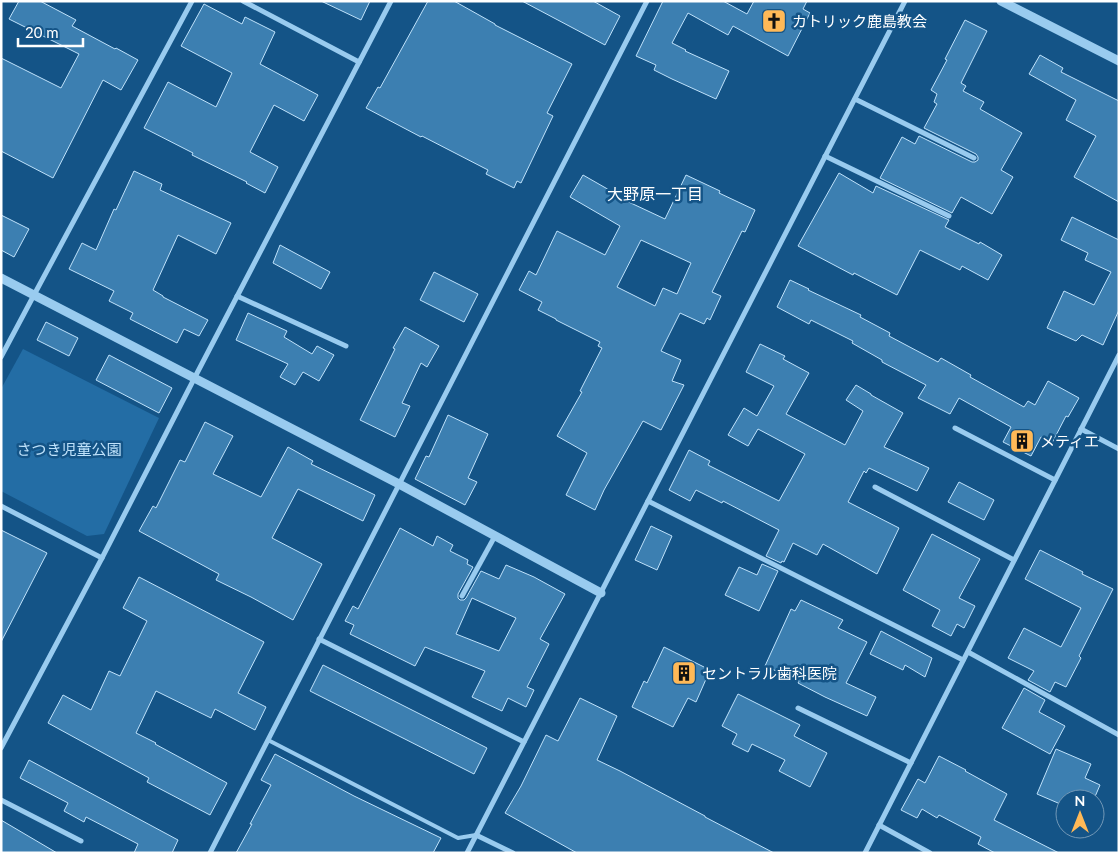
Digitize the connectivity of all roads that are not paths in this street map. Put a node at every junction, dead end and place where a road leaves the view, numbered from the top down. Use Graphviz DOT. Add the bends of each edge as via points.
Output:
graph roads {
  1 [pos="192,1"];
  2 [pos="243,1"];
  3 [pos="391,1"];
  4 [pos="647,1"];
  5 [pos="1001,1"];
  6 [pos="903,2"];
  7 [pos="1119,61"];
  8 [pos="359,62"];
  9 [pos="855,99"];
  10 [pos="825,156"];
  11 [pos="974,158"];
  12 [pos="950,216"];
  13 [pos="1,278"];
  14 [pos="34,295"];
  15 [pos="237,296"];
  16 [pos="346,346"];
  17 [pos="1119,355"];
  18 [pos="1,358"];
  19 [pos="194,378"];
  20 [pos="954,428"];
  21 [pos="1081,429"];
  22 [pos="1119,449"];
  23 [pos="1055,480"];
  24 [pos="399,484"];
  25 [pos="875,487"];
  26 [pos="648,501"];
  27 [pos="1,506"];
  28 [pos="495,536"];
  29 [pos="102,558"];
  30 [pos="1014,560"];
  31 [pos="601,593"];
  32 [pos="462,596"];
  33 [pos="319,639"];
  34 [pos="968,652"];
  35 [pos="963,660"];
  36 [pos="798,708"];
  37 [pos="1119,735"];
  38 [pos="268,740"];
  39 [pos="524,742"];
  40 [pos="1,748"];
  41 [pos="911,763"];
  42 [pos="1,800"];
  43 [pos="879,825"];
  44 [pos="476,835"];
  45 [pos="80,841"];
  46 [pos="210,853"];
  47 [pos="467,853"];
  48 [pos="513,853"];
  49 [pos="865,853"];
  50 [pos="930,853"];
  1 -- 14 [label="street"];
  2 -- 8 [label="street"];
  3 -- 8 [label="street"];
  4 -- 24 [label="street"];
  5 -- 7 [label="street"];
  6 -- 9 [label="street"];
  8 -- 15 [label="street"];
  9 -- 10 [label="street"];
  9 -- 11 [label="street"];
  10 -- 12 [label="street"];
  10 -- 26 [label="street"];
  13 -- 14 [label="street"];
  14 -- 18 [label="street"];
  14 -- 19 [label="street"];
  15 -- 16 [label="street"];
  15 -- 19 [label="street"];
  17 -- 21 [label="street"];
  19 -- 24 [label="street"];
  19 -- 29 [label="street"];
  20 -- 23 [label="street"];
  21 -- 22 [label="street"];
  21 -- 23 [label="street"];
  23 -- 30 [label="street"];
  24 -- 28 [label="street"];
  24 -- 33 [label="street"];
  25 -- 30 [label="street"];
  26 -- 31 [label="street"];
  26 -- 35 [label="street"];
  27 -- 29 [label="street"];
  28 -- 31 [label="street"];
  28 -- 32 [label="street"];
  29 -- 40 [label="street"];
  30 -- 34 [label="street"];
  31 -- 39 [label="street"];
  33 -- 38 [label="street"];
  33 -- 39 [label="street"];
  34 -- 35 [label="street"];
  34 -- 37 [label="street"];
  35 -- 41 [label="street"];
  36 -- 41 [label="street"];
  38 -- 44 [label="lane" via="458,838"];
  38 -- 46 [label="street"];
  39 -- 44 [label="street"];
  41 -- 43 [label="street"];
  42 -- 45 [label="street"];
  43 -- 49 [label="street"];
  43 -- 50 [label="street"];
  44 -- 47 [label="street"];
  44 -- 48 [label="street"];
}
